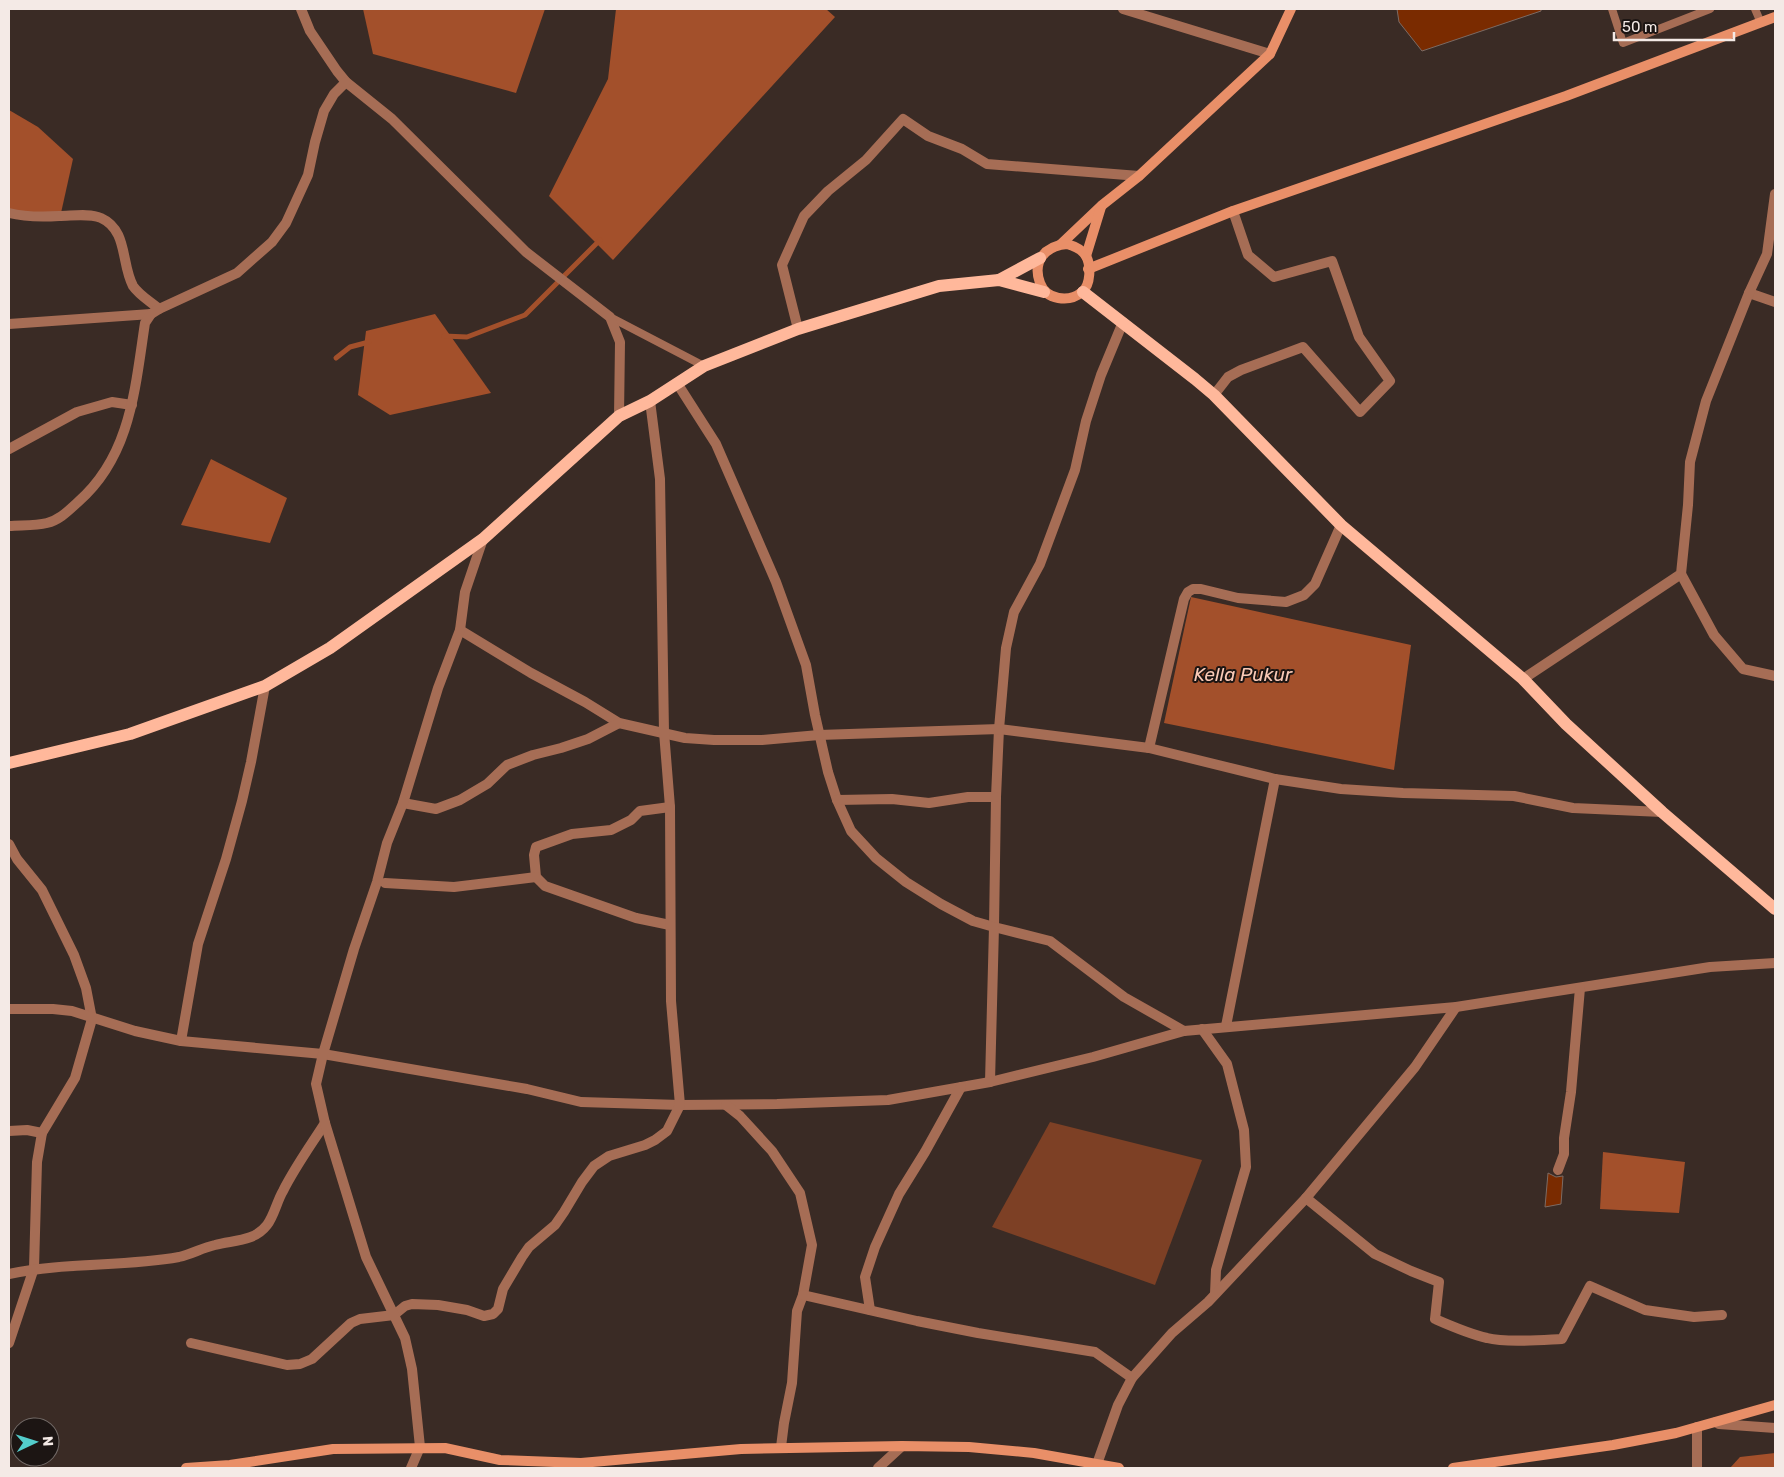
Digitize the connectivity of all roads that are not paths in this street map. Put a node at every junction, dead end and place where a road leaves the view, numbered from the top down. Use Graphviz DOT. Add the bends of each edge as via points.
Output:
graph roads {
  1 [pos="301,9"];
  2 [pos="1123,9"];
  3 [pos="1291,9"];
  4 [pos="1612,9"];
  5 [pos="1710,9"];
  6 [pos="1755,9"];
  7 [pos="1775,17"];
  8 [pos="1761,23"];
  9 [pos="1270,54"];
  10 [pos="346,82"];
  11 [pos="1138,176"];
  12 [pos="1775,194"];
  13 [pos="1101,206"];
  14 [pos="1234,211"];
  15 [pos="9,213"];
  16 [pos="1061,244"];
  17 [pos="1086,256"];
  18 [pos="1040,258"];
  19 [pos="1088,269"];
  20 [pos="999,280"];
  21 [pos="1044,292"];
  22 [pos="1083,292"];
  23 [pos="1749,293"];
  24 [pos="1775,302"];
  25 [pos="155,311"];
  26 [pos="610,317"];
  27 [pos="1122,322"];
  28 [pos="9,324"];
  29 [pos="798,329"];
  30 [pos="704,366"];
  31 [pos="677,383"];
  32 [pos="1214,396"];
  33 [pos="650,401"];
  34 [pos="132,405"];
  35 [pos="619,416"];
  36 [pos="9,449"];
  37 [pos="1341,525"];
  38 [pos="9,526"];
  39 [pos="484,539"];
  40 [pos="1681,574"];
  41 [pos="460,630"];
  42 [pos="1775,676"];
  43 [pos="1523,680"];
  44 [pos="265,686"];
  45 [pos="619,723"];
  46 [pos="999,729"];
  47 [pos="664,732"];
  48 [pos="819,735"];
  49 [pos="1149,748"];
  50 [pos="9,763"];
  51 [pos="1275,779"];
  52 [pos="996,797"];
  53 [pos="837,800"];
  54 [pos="403,803"];
  55 [pos="670,807"];
  56 [pos="1662,812"];
  57 [pos="9,844"];
  58 [pos="536,877"];
  59 [pos="385,883"];
  60 [pos="1775,909"];
  61 [pos="670,925"];
  62 [pos="994,927"];
  63 [pos="1775,963"];
  64 [pos="1580,988"];
  65 [pos="1456,1007"];
  66 [pos="9,1009"];
  67 [pos="92,1019"];
  68 [pos="1226,1026"];
  69 [pos="1202,1029"];
  70 [pos="1184,1031"];
  71 [pos="181,1041"];
  72 [pos="323,1054"];
  73 [pos="990,1082"];
  74 [pos="961,1087"];
  75 [pos="680,1105"];
  76 [pos="726,1105"];
  77 [pos="325,1123"];
  78 [pos="9,1131"];
  79 [pos="42,1133"];
  80 [pos="1558,1170"];
  81 [pos="1306,1198"];
  82 [pos="34,1268"];
  83 [pos="9,1274"];
  84 [pos="1215,1294"];
  85 [pos="803,1295"];
  86 [pos="870,1310"];
  87 [pos="394,1315"];
  88 [pos="1722,1315"];
  89 [pos="9,1343"];
  90 [pos="192,1343"];
  91 [pos="1132,1378"];
  92 [pos="1775,1405"];
  93 [pos="1716,1422"];
  94 [pos="1697,1427"];
  95 [pos="1775,1428"];
  96 [pos="902,1446"];
  97 [pos="420,1447"];
  98 [pos="781,1447"];
  99 [pos="1097,1466"];
  100 [pos="186,1468"];
  101 [pos="411,1468"];
  102 [pos="878,1468"];
  103 [pos="1119,1468"];
  104 [pos="1453,1468"];
  105 [pos="1697,1468"];
  1 -- 10 [label="street" via="310,31"];
  2 -- 9 [label="street"];
  3 -- 9 [label="street"];
  4 -- 5 [label="lane" via="1623,43"];
  6 -- 8 [label="lane"];
  7 -- 8 [label="street"];
  8 -- 14 [label="street" via="1566,96"];
  9 -- 11 [label="street"];
  10 -- 25 [label="street" via="324,111 308,175 286,222 272,242 237,273"];
  10 -- 26 [label="street" via="392,119 526,252"];
  11 -- 13 [label="street"];
  11 -- 29 [label="street" via="987,164 962,149 928,136 903,119 866,160 828,190 804,216 782,265"];
  12 -- 23 [label="street" via="1767,254"];
  13 -- 16 [label="street"];
  13 -- 17 [label="street"];
  14 -- 19 [label="street"];
  14 -- 32 [label="street" via="1248,255 1274,277 1332,261 1359,337 1390,381 1360,412 1303,348 1240,370 1228,377"];
  15 -- 25 [label="street" via="101,218 114,227 134,286"];
  16 -- 17 [label="street" via="1074,246"];
  16 -- 18 [label="street"];
  17 -- 19 [label="street"];
  18 -- 20 [label="main road"];
  18 -- 21 [label="street" via="1037,270"];
  19 -- 22 [label="street"];
  20 -- 21 [label="main road"];
  20 -- 29 [label="main road" via="939,286"];
  21 -- 22 [label="street" via="1062,299 1073,298"];
  22 -- 27 [label="main road"];
  23 -- 24 [label="street"];
  23 -- 40 [label="street" via="1706,401 1690,462"];
  25 -- 28 [label="street"];
  25 -- 34 [label="street" via="145,323"];
  26 -- 30 [label="lane"];
  26 -- 35 [label="street" via="620,342"];
  27 -- 32 [label="main road"];
  27 -- 46 [label="street" via="1086,421 1075,470 1040,564 1014,612 1006,648"];
  29 -- 30 [label="main road"];
  30 -- 31 [label="main road"];
  31 -- 33 [label="main road"];
  31 -- 48 [label="street" via="716,444 776,582 806,665"];
  32 -- 37 [label="main road"];
  33 -- 35 [label="main road"];
  33 -- 47 [label="street" via="660,479"];
  34 -- 36 [label="street" via="112,402 77,412"];
  34 -- 38 [label="street" via="116,453 90,491 62,516 47,523"];
  35 -- 39 [label="main road"];
  37 -- 43 [label="main road"];
  37 -- 49 [label="street" via="1315,584 1304,595 1286,602 1238,598 1201,589 1188,592"];
  39 -- 41 [label="street" via="465,592"];
  39 -- 44 [label="main road" via="330,648"];
  40 -- 42 [label="street" via="1714,634 1742,669"];
  40 -- 43 [label="street"];
  41 -- 45 [label="street"];
  41 -- 54 [label="street" via="438,688"];
  43 -- 56 [label="main road"];
  44 -- 50 [label="main road" via="130,734"];
  44 -- 71 [label="street" via="242,801 198,944"];
  45 -- 47 [label="street"];
  45 -- 54 [label="street" via="588,739 507,765 488,784 436,809"];
  46 -- 48 [label="street"];
  46 -- 49 [label="street"];
  46 -- 52 [label="street"];
  47 -- 48 [label="street" via="685,738 714,740"];
  47 -- 55 [label="street"];
  48 -- 53 [label="street"];
  49 -- 51 [label="street"];
  51 -- 56 [label="street" via="1350,789 1514,796 1574,808"];
  51 -- 68 [label="street"];
  52 -- 53 [label="street" via="929,803 892,799"];
  52 -- 62 [label="street"];
  53 -- 62 [label="street" via="851,831 876,858 906,882 942,904 972,921"];
  54 -- 72 [label="street" via="387,843"];
  55 -- 58 [label="street" via="640,812 611,830 572,834 536,847"];
  55 -- 61 [label="street"];
  56 -- 60 [label="main road"];
  57 -- 67 [label="street" via="42,890 70,948 86,988"];
  58 -- 59 [label="street" via="454,887"];
  58 -- 61 [label="street" via="545,886 636,918"];
  61 -- 75 [label="street" via="671,1001"];
  62 -- 70 [label="street" via="1050,941 1124,997"];
  62 -- 73 [label="street"];
  63 -- 64 [label="street" via="1710,967"];
  64 -- 65 [label="street"];
  64 -- 80 [label="street" via="1564,1154"];
  65 -- 68 [label="street"];
  65 -- 81 [label="street" via="1415,1067"];
  66 -- 67 [label="street" via="53,1009"];
  67 -- 71 [label="street"];
  67 -- 79 [label="street" via="75,1078"];
  68 -- 69 [label="street"];
  69 -- 70 [label="street"];
  69 -- 84 [label="street" via="1227,1064 1244,1130 1246,1167 1216,1270"];
  70 -- 73 [label="street"];
  71 -- 72 [label="street"];
  72 -- 75 [label="street" via="527,1089 581,1102"];
  72 -- 77 [label="street" via="316,1084"];
  73 -- 74 [label="street"];
  74 -- 76 [label="street" via="888,1100"];
  74 -- 86 [label="street" via="899,1194 875,1247 865,1277"];
  75 -- 76 [label="street"];
  75 -- 87 [label="street" via="666,1131 655,1140 609,1156 594,1166 560,1218 522,1257 493,1314 484,1316 419,1303 405,1306"];
  76 -- 85 [label="street" via="772,1151 800,1193 812,1246"];
  77 -- 82 [label="street" via="283,1190 267,1226 255,1236 179,1257"];
  77 -- 87 [label="street" via="366,1257"];
  78 -- 79 [label="street"];
  79 -- 82 [label="street" via="37,1162"];
  81 -- 84 [label="street"];
  81 -- 88 [label="street" via="1375,1254 1439,1282 1435,1318 1488,1339 1562,1339 1590,1286 1645,1310 1694,1316"];
  82 -- 83 [label="street"];
  82 -- 89 [label="street"];
  84 -- 91 [label="street" via="1172,1333"];
  85 -- 86 [label="street"];
  85 -- 98 [label="street" via="797,1311 792,1383"];
  86 -- 91 [label="street" via="970,1332 1095,1352"];
  87 -- 90 [label="street" via="356,1321 312,1359 300,1364 287,1365"];
  87 -- 97 [label="street" via="406,1338"];
  91 -- 99 [label="street" via="1118,1404"];
  92 -- 93 [label="street"];
  93 -- 94 [label="street"];
  93 -- 95 [label="street"];
  94 -- 104 [label="street" via="1613,1445"];
  94 -- 105 [label="street"];
  96 -- 98 [label="street"];
  96 -- 99 [label="street" via="1034,1453"];
  96 -- 102 [label="street"];
  97 -- 98 [label="street" via="445,1448 500,1460 581,1463"];
  97 -- 100 [label="street" via="332,1449 230,1465"];
  97 -- 101 [label="street"];
  99 -- 103 [label="street"];
}
